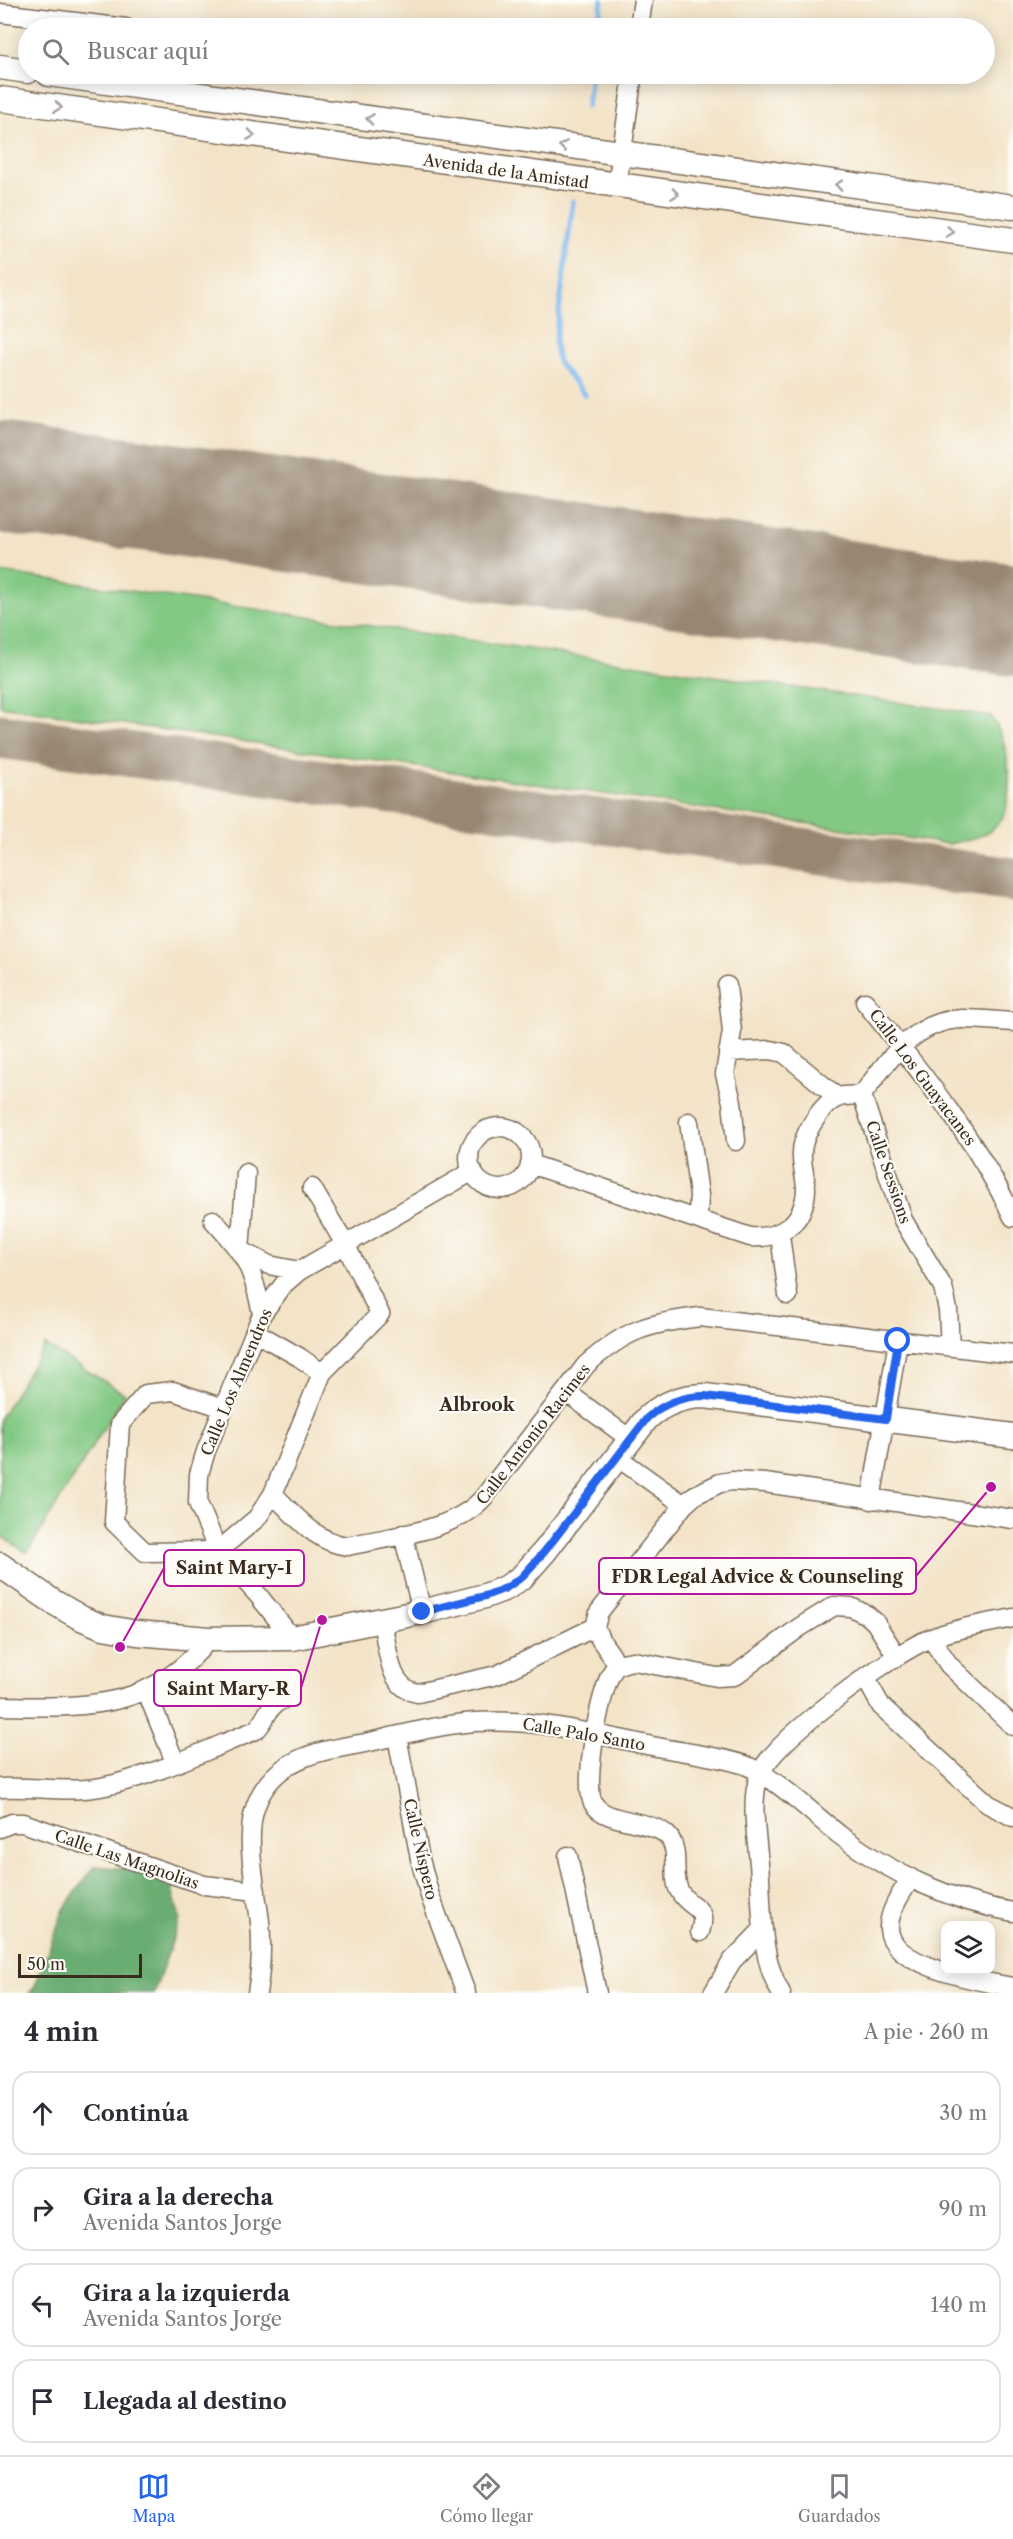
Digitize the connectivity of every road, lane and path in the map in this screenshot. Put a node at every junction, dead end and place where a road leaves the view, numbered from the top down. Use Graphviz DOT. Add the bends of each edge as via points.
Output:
graph roads {
  1 [pos="643,0"];
  2 [pos="0,13"];
  3 [pos="42,18"];
  4 [pos="640,18"];
  5 [pos="0,67"];
  6 [pos="18,70"];
  7 [pos="120,84"];
  8 [pos="632,84"];
  9 [pos="0,99"];
  10 [pos="621,154"];
  11 [pos="617,186"];
  12 [pos="1013,207"];
  13 [pos="1013,240"];
  14 [pos="727,986"];
  15 [pos="866,1002"];
  16 [pos="1013,1022"];
  17 [pos="901,1047"];
  18 [pos="728,1052"];
  19 [pos="862,1095"];
  20 [pos="838,1098"];
  21 [pos="689,1122"];
  22 [pos="736,1141"];
  23 [pos="530,1164"];
  24 [pos="472,1171"];
  25 [pos="246,1173"];
  26 [pos="312,1188"];
  27 [pos="1013,1217"];
  28 [pos="698,1218"];
  29 [pos="213,1220"];
  30 [pos="780,1235"];
  31 [pos="346,1246"];
  32 [pos="240,1250"];
  33 [pos="300,1271"];
  34 [pos="788,1295"];
  35 [pos="262,1314"];
  36 [pos="255,1332"];
  37 [pos="898,1341"];
  38 [pos="950,1347"];
  39 [pos="1013,1354"];
  40 [pos="322,1373"];
  41 [pos="566,1392"];
  42 [pos="223,1408"];
  43 [pos="886,1419"];
  44 [pos="1013,1436"];
  45 [pos="623,1448"];
  46 [pos="273,1494"];
  47 [pos="871,1500"];
  48 [pos="684,1505"];
  49 [pos="1013,1520"];
  50 [pos="403,1534"];
  51 [pos="218,1551"];
  52 [pos="0,1565"];
  53 [pos="422,1612"];
  54 [pos="1013,1618"];
  55 [pos="382,1620"];
  56 [pos="595,1627"];
  57 [pos="292,1638"];
  58 [pos="931,1638"];
  59 [pos="209,1640"];
  60 [pos="896,1655"];
  61 [pos="618,1665"];
  62 [pos="865,1677"];
  63 [pos="146,1690"];
  64 [pos="282,1700"];
  65 [pos="0,1706"];
  66 [pos="1013,1726"];
  67 [pos="594,1734"];
  68 [pos="397,1736"];
  69 [pos="175,1762"];
  70 [pos="760,1773"];
  71 [pos="0,1788"];
  72 [pos="1013,1817"];
  73 [pos="0,1828"];
  74 [pos="568,1856"];
  75 [pos="911,1878"];
  76 [pos="256,1891"];
  77 [pos="1013,1912"];
  78 [pos="762,1929"];
  79 [pos="700,1932"];
  80 [pos="1013,1987"];
  81 [pos="257,1993"];
  82 [pos="466,1993"];
  83 [pos="597,1993"];
  84 [pos="713,1993"];
  85 [pos="781,1993"];
  1 -- 4 [label="street"];
  2 -- 3 [label="street"];
  5 -- 6 [label="main road"];
  10 -- 7 [label="main road, Avenida de la Amistad, one-way"];
  8 -- 10 [label="street"];
  9 -- 11 [label="main road, Avenida de la Amistad, one-way"];
  10 -- 11 [label="street"];
  12 -- 10 [label="main road, Avenida de la Amistad, one-way"];
  11 -- 13 [label="main road, Avenida de la Amistad, one-way"];
  14 -- 18 [label="street" via="732,1031"];
  15 -- 17 [label="street, Calle Los Guayacanes"];
  16 -- 17 [label="street" via="959,1019 924,1029"];
  17 -- 19 [label="street"];
  17 -- 27 [label="street, Calle Los Guayacanes" via="957,1118"];
  18 -- 20 [label="street" via="784,1053"];
  18 -- 22 [label="street" via="725,1074"];
  19 -- 20 [label="street"];
  19 -- 38 [label="street, Calle Sessions" via="903,1220 943,1287"];
  20 -- 30 [label="street" via="805,1134 801,1154 806,1181 804,1200 794,1221"];
  21 -- 28 [label="street" via="699,1195"];
  23 -- 24 [label="street" via="521,1181 504,1189 486,1185"];
  23 -- 24 [label="street" via="528,1143 512,1129 502,1127 482,1133 475,1141 470,1150"];
  23 -- 28 [label="street"];
  24 -- 31 [label="street, Calle Los Almendros"];
  25 -- 32 [label="street"];
  26 -- 31 [label="street"];
  28 -- 30 [label="street" via="750,1237"];
  29 -- 32 [label="street"];
  30 -- 34 [label="street"];
  31 -- 33 [label="street, Calle Los Almendros"];
  31 -- 40 [label="street" via="380,1314"];
  32 -- 33 [label="street" via="269,1265"];
  32 -- 35 [label="street" via="251,1269"];
  33 -- 35 [label="street, Calle Los Almendros" via="284,1284"];
  35 -- 36 [label="street, Calle Los Almendros"];
  36 -- 40 [label="street"];
  36 -- 42 [label="street, Calle Los Almendros"];
  37 -- 38 [label="street, Calle Antonio Racimes"];
  37 -- 41 [label="street, Calle Antonio Racimes" via="700,1317 659,1321 631,1331 606,1347"];
  37 -- 43 [label="street"];
  38 -- 39 [label="street, Calle Antonio Racimes"];
  40 -- 46 [label="street"];
  41 -- 45 [label="street"];
  41 -- 50 [label="street, Calle Antonio Racimes" via="474,1508 453,1522"];
  42 -- 51 [label="street, Calle Los Almendros" via="199,1474 198,1503"];
  42 -- 51 [label="street" via="172,1391 146,1394 120,1424 114,1522 145,1552"];
  43 -- 44 [label="main road"];
  43 -- 45 [label="main road" via="692,1396 659,1408"];
  43 -- 47 [label="street"];
  45 -- 48 [label="street"];
  45 -- 53 [label="main road" via="522,1577 485,1596"];
  46 -- 50 [label="street, Calle Antonio Racimes" via="318,1537 332,1544 348,1546"];
  46 -- 51 [label="street" via="257,1518"];
  47 -- 48 [label="street" via="732,1481 709,1487"];
  47 -- 49 [label="street"];
  48 -- 56 [label="street" via="599,1612"];
  50 -- 53 [label="street"];
  51 -- 57 [label="street, Calle Los Almendros"];
  52 -- 59 [label="main road" via="55,1603 103,1626"];
  53 -- 55 [label="main road"];
  54 -- 58 [label="street"];
  55 -- 56 [label="street" via="397,1681 406,1690 418,1693 497,1675"];
  55 -- 57 [label="main road"];
  56 -- 61 [label="street"];
  57 -- 59 [label="main road"];
  58 -- 60 [label="street"];
  58 -- 66 [label="street" via="949,1665"];
  59 -- 63 [label="street" via="193,1660"];
  60 -- 61 [label="street" via="875,1622 856,1608 841,1605 821,1612 734,1676 717,1677 634,1661"];
  60 -- 62 [label="street"];
  61 -- 67 [label="street" via="609,1677"];
  62 -- 70 [label="street" via="777,1748"];
  62 -- 72 [label="street" via="881,1706 988,1804"];
  63 -- 65 [label="street" via="88,1706"];
  63 -- 69 [label="street"];
  64 -- 69 [label="street" via="272,1705 256,1730"];
  67 -- 68 [label="street, Calle Palo Santo" via="496,1721"];
  67 -- 70 [label="street, Calle Palo Santo" via="743,1765"];
  67 -- 79 [label="street" via="591,1800 605,1813 669,1836 678,1888 683,1898 702,1913"];
  68 -- 76 [label="street, Calle Palo Santo" via="316,1752 279,1770 261,1793 252,1820"];
  68 -- 82 [label="street, Calle Níspero" via="420,1859"];
  69 -- 71 [label="street" via="99,1788"];
  70 -- 75 [label="street, Calle Palo Santo" via="856,1847"];
  70 -- 78 [label="street" via="755,1799"];
  73 -- 76 [label="street, Calle Las Magnolias" via="23,1824 204,1886"];
  74 -- 83 [label="street"];
  75 -- 77 [label="street, Calle Palo Santo" via="952,1896"];
  75 -- 80 [label="street" via="889,1923 890,1937 898,1948 912,1959 953,1973"];
  76 -- 81 [label="street, Calle Palo Santo" via="261,1937"];
  78 -- 84 [label="street" via="732,1961"];
  78 -- 85 [label="street" via="769,1964"];
}
